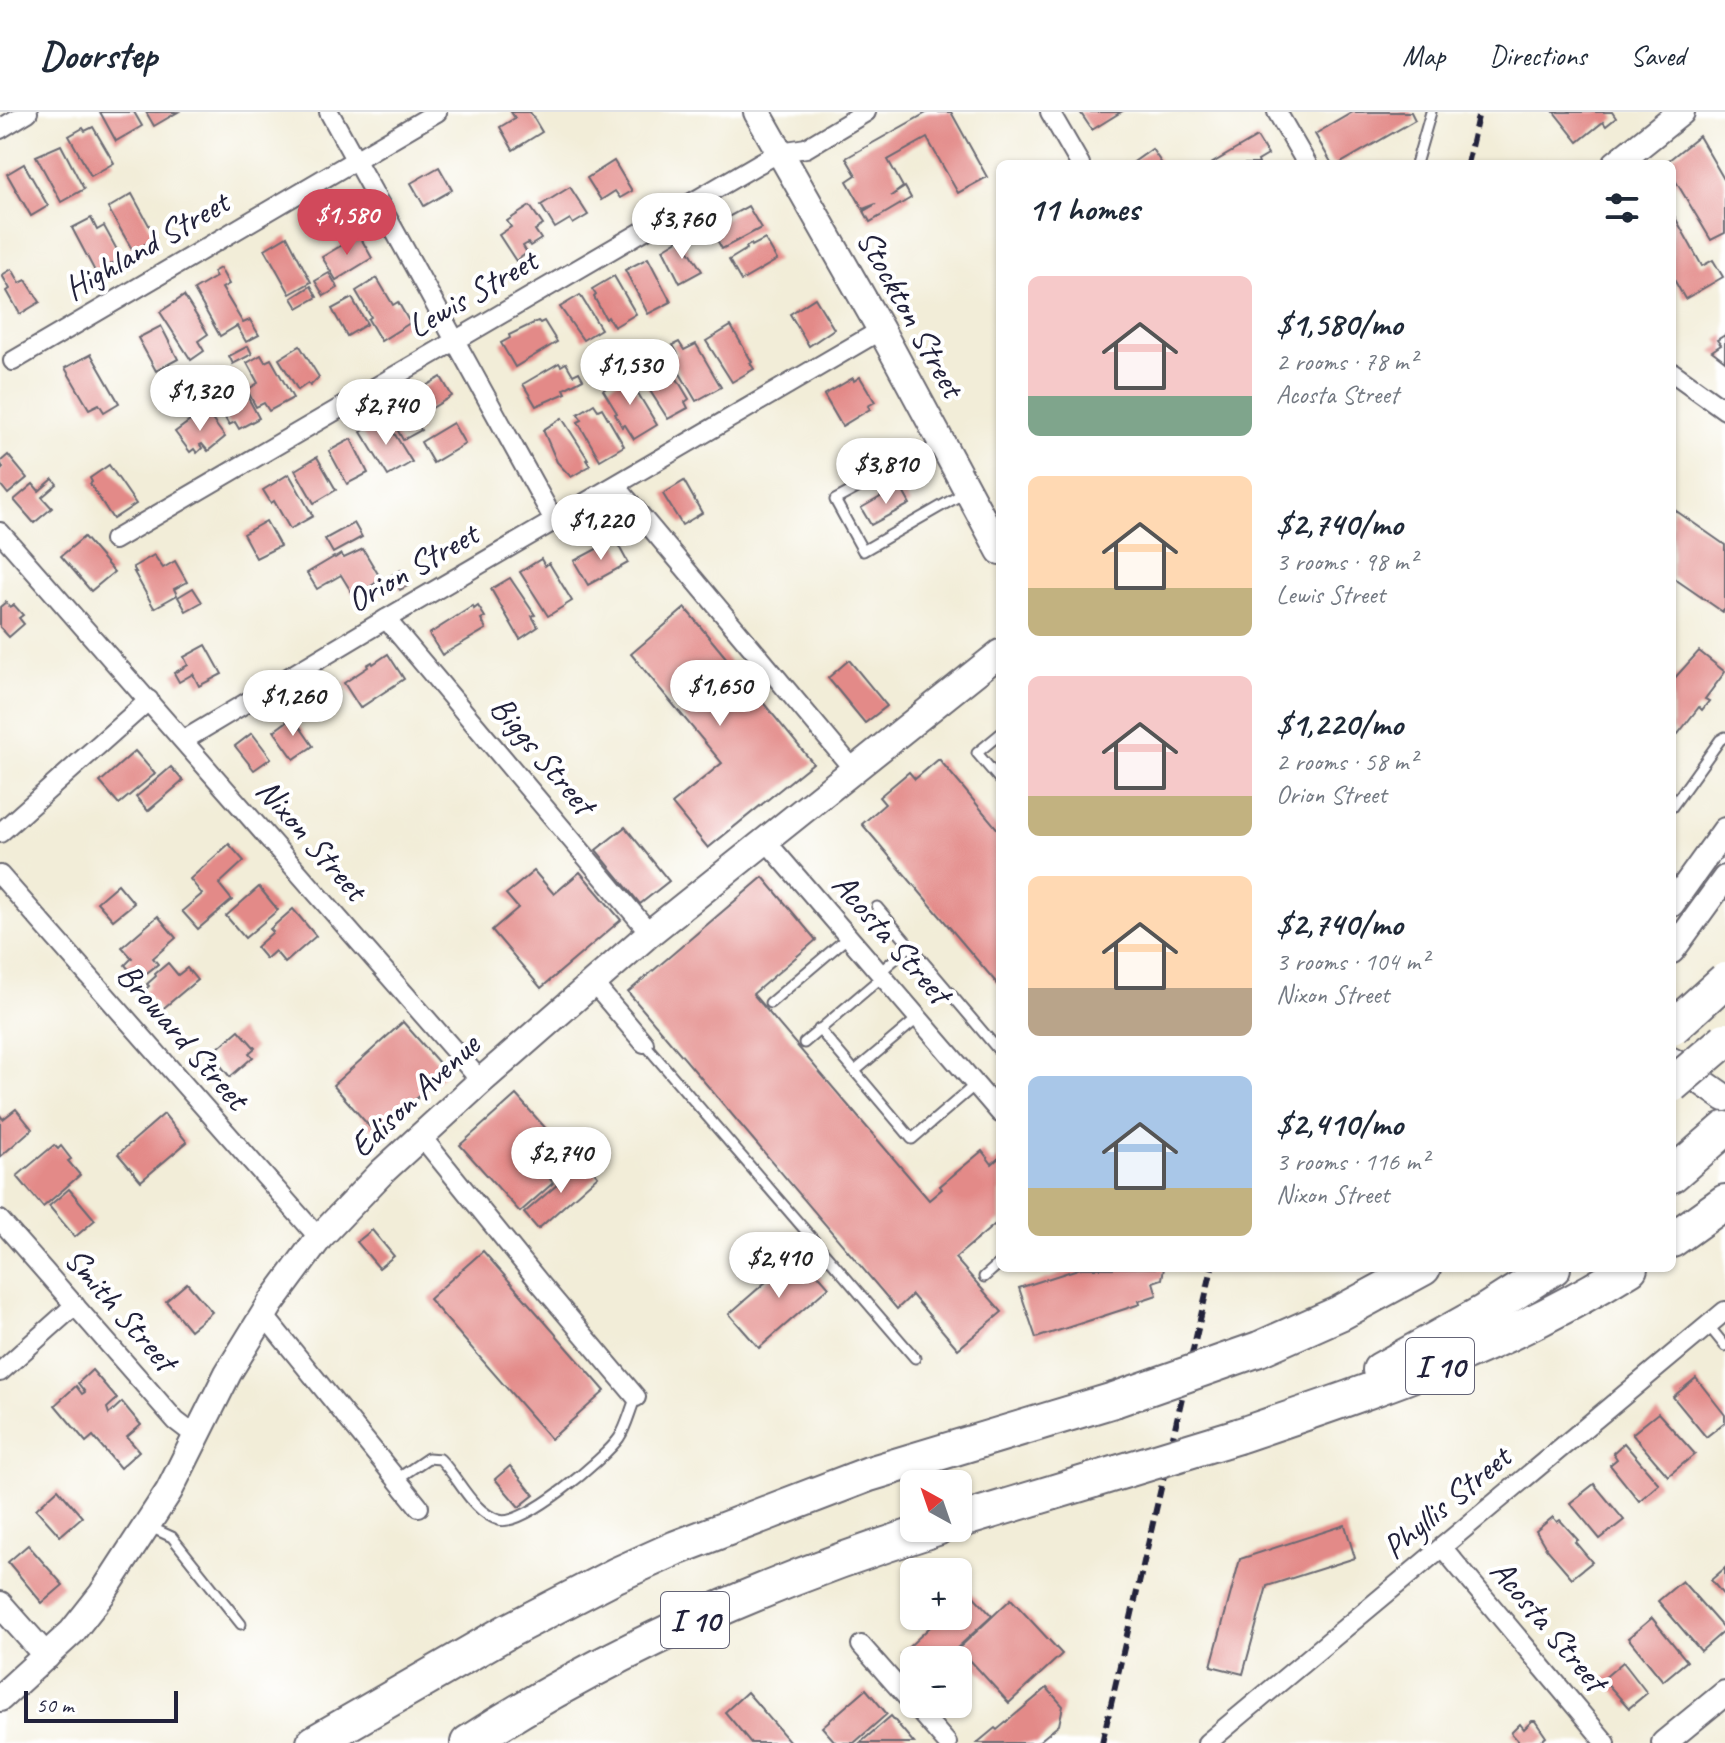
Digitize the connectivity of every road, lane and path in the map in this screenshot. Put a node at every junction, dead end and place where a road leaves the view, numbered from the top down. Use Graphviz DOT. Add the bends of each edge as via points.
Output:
graph roads {
  1 [pos="28,112"];
  2 [pos="329,112"];
  3 [pos="437,112"];
  4 [pos="757,112"];
  5 [pos="866,112"];
  6 [pos="1050,112"];
  7 [pos="1277,112"];
  8 [pos="1431,112"];
  9 [pos="1681,112"];
  10 [pos="0,129"];
  11 [pos="780,152"];
  12 [pos="355,159"];
  13 [pos="1078,160"];
  14 [pos="1305,160"];
  15 [pos="1417,160"];
  16 [pos="1621,160"];
  17 [pos="881,330"];
  18 [pos="453,340"];
  19 [pos="13,361"];
  20 [pos="1676,375"];
  21 [pos="1725,410"];
  22 [pos="942,442"];
  23 [pos="616,486"];
  24 [pos="968,491"];
  25 [pos="555,522"];
  26 [pos="0,532"];
  27 [pos="114,540"];
  28 [pos="996,544"];
  29 [pos="386,619"];
  30 [pos="996,656"];
  31 [pos="149,700"];
  32 [pos="996,737"];
  33 [pos="1725,737"];
  34 [pos="184,740"];
  35 [pos="854,770"];
  36 [pos="996,775"];
  37 [pos="1676,801"];
  38 [pos="1725,830"];
  39 [pos="0,833"];
  40 [pos="766,841"];
  41 [pos="0,875"];
  42 [pos="1725,878"];
  43 [pos="1676,898"];
  44 [pos="877,907"];
  45 [pos="650,933"];
  46 [pos="848,937"];
  47 [pos="1676,945"];
  48 [pos="910,946"];
  49 [pos="881,974"];
  50 [pos="1725,980"];
  51 [pos="593,983"];
  52 [pos="770,1003"];
  53 [pos="1676,1015"];
  54 [pos="918,1018"];
  55 [pos="1676,1024"];
  56 [pos="819,1029"];
  57 [pos="1725,1040"];
  58 [pos="644,1043"];
  59 [pos="804,1043"];
  60 [pos="996,1047"];
  61 [pos="1725,1050"];
  62 [pos="1676,1064"];
  63 [pos="855,1071"];
  64 [pos="481,1081"];
  65 [pos="1676,1082"];
  66 [pos="975,1085"];
  67 [pos="1725,1098"];
  68 [pos="996,1105"];
  69 [pos="1725,1129"];
  70 [pos="421,1136"];
  71 [pos="1681,1167"];
  72 [pos="1725,1202"];
  73 [pos="0,1220"];
  74 [pos="1676,1237"];
  75 [pos="319,1238"];
  76 [pos="996,1266"];
  77 [pos="1385,1272"];
  78 [pos="1416,1272"];
  79 [pos="1547,1272"];
  80 [pos="1623,1272"];
  81 [pos="984,1277"];
  82 [pos="75,1305"];
  83 [pos="1725,1311"];
  84 [pos="263,1314"];
  85 [pos="1708,1325"];
  86 [pos="1725,1346"];
  87 [pos="1259,1349"];
  88 [pos="915,1358"];
  89 [pos="0,1372"];
  90 [pos="636,1397"];
  91 [pos="1238,1436"];
  92 [pos="197,1437"];
  93 [pos="397,1479"];
  94 [pos="419,1507"];
  95 [pos="972,1517"];
  96 [pos="148,1526"];
  97 [pos="900,1540"];
  98 [pos="1442,1547"];
  99 [pos="0,1604"];
  100 [pos="241,1624"];
  101 [pos="861,1645"];
  102 [pos="47,1657"];
  103 [pos="1725,1693"];
  104 [pos="0,1698"];
  105 [pos="314,1743"];
  106 [pos="468,1743"];
  107 [pos="947,1743"];
  108 [pos="1207,1743"];
  109 [pos="1606,1743"];
  110 [pos="1664,1743"];
  1 -- 10 [label="street"];
  2 -- 12 [label="street"];
  3 -- 12 [label="street, Highland Street"];
  4 -- 11 [label="main road, Stockton Street"];
  5 -- 11 [label="street, Lewis Street" via="806,148"];
  6 -- 13 [label="street"];
  7 -- 14 [label="street"];
  8 -- 15 [label="lane"];
  9 -- 16 [label="main road"];
  11 -- 17 [label="main road, Stockton Street"];
  11 -- 18 [label="street, Lewis Street"];
  12 -- 18 [label="street"];
  12 -- 19 [label="street, Highland Street"];
  17 -- 22 [label="main road, Stockton Street"];
  17 -- 23 [label="street, Orion Street"];
  18 -- 25 [label="street"];
  18 -- 27 [label="street, Lewis Street"];
  20 -- 21 [label="street"];
  22 -- 24 [label="main road, Stockton Street"];
  22 -- 24 [label="lane" via="835,500 863,551"];
  23 -- 25 [label="street, Orion Street"];
  23 -- 35 [label="street"];
  24 -- 28 [label="main road, Stockton Street"];
  25 -- 29 [label="street, Orion Street"];
  26 -- 31 [label="street, Nixon Street"];
  29 -- 34 [label="street, Orion Street"];
  29 -- 45 [label="street, Biggs Street"];
  30 -- 35 [label="main road, Edison Avenue"];
  31 -- 34 [label="street, Nixon Street"];
  31 -- 39 [label="street"];
  32 -- 36 [label="lane" via="977,753"];
  33 -- 37 [label="lane"];
  34 -- 64 [label="street, Nixon Street"];
  35 -- 40 [label="main road, Edison Avenue"];
  38 -- 43 [label="street"];
  40 -- 45 [label="main road, Edison Avenue"];
  40 -- 46 [label="street, Acosta Street"];
  41 -- 75 [label="street, Broward Street"];
  42 -- 47 [label="street"];
  44 -- 48 [label="lane"];
  45 -- 51 [label="main road, Edison Avenue"];
  46 -- 49 [label="street, Acosta Street"];
  46 -- 52 [label="lane"];
  48 -- 49 [label="lane"];
  48 -- 60 [label="lane"];
  49 -- 54 [label="street, Acosta Street"];
  49 -- 56 [label="lane"];
  50 -- 55 [label="highway, bridge"];
  51 -- 58 [label="street"];
  51 -- 64 [label="main road, Edison Avenue"];
  53 -- 61 [label="main road"];
  54 -- 63 [label="lane"];
  54 -- 66 [label="street, Acosta Street"];
  56 -- 59 [label="lane"];
  56 -- 63 [label="lane"];
  57 -- 65 [label="highway, bridge"];
  58 -- 88 [label="lane"];
  62 -- 67 [label="main road"];
  63 -- 66 [label="lane" via="912,1139"];
  64 -- 70 [label="main road, Edison Avenue"];
  66 -- 68 [label="street, Acosta Street"];
  69 -- 71 [label="highway"];
  70 -- 75 [label="main road, Edison Avenue"];
  70 -- 90 [label="street"];
  72 -- 74 [label="highway"];
  73 -- 82 [label="street, Smith Street"];
  75 -- 84 [label="main road, Edison Avenue"];
  76 -- 81 [label="lane"];
  77 -- 87 [label="highway"];
  78 -- 87 [label="highway, I 10"];
  79 -- 91 [label="highway" via="1381,1369"];
  80 -- 91 [label="highway, I 10" via="1550,1315 1459,1358"];
  82 -- 89 [label="street"];
  82 -- 92 [label="street, Smith Street" via="176,1421"];
  83 -- 85 [label="street, Phyllis Street"];
  84 -- 92 [label="main road, Edison Avenue"];
  84 -- 93 [label="street"];
  85 -- 86 [label="lane"];
  85 -- 98 [label="street, Phyllis Street"];
  87 -- 105 [label="highway, I 10, bridge" via="1114,1400 869,1474 676,1548 524,1623"];
  90 -- 93 [label="lane" via="619,1437 579,1478 508,1522 479,1508 440,1459 428,1458"];
  91 -- 95 [label="highway, I 10, bridge"];
  92 -- 96 [label="main road, Edison Avenue"];
  93 -- 94 [label="street"];
  96 -- 100 [label="lane" via="172,1537"];
  96 -- 102 [label="main road, Edison Avenue" via="102,1594"];
  97 -- 106 [label="highway, I 10" via="692,1621 561,1687"];
  98 -- 108 [label="street, Phyllis Street"];
  98 -- 109 [label="street, Acosta Street"];
  99 -- 102 [label="street"];
  101 -- 107 [label="street"];
  102 -- 104 [label="main road, Edison Avenue"];
  103 -- 110 [label="street"];
}
